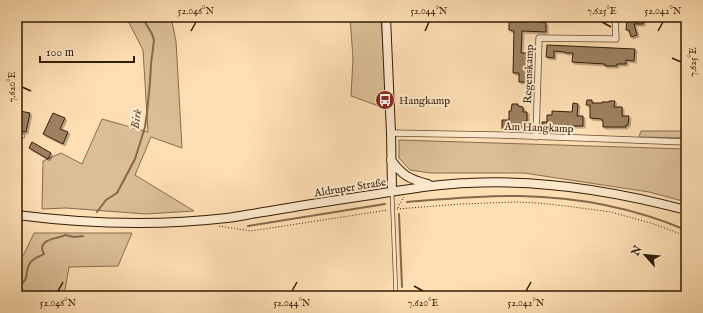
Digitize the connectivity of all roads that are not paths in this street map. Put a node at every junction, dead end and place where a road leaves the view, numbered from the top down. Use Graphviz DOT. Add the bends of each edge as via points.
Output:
graph roads {
  1 [pos="386,17"];
  2 [pos="615,17"];
  3 [pos="391,133"];
  4 [pos="17,134"];
  5 [pos="23,136"];
  6 [pos="536,137"];
  7 [pos="686,142"];
  8 [pos="391,160"];
  9 [pos="433,185"];
  10 [pos="392,191"];
  11 [pos="686,210"];
  12 [pos="17,215"];
  13 [pos="396,296"];
  1 -- 3 [label="main road"];
  2 -- 6 [label="street, Regenskamp" via="616,39 539,38"];
  3 -- 6 [label="street, Am Hangkamp"];
  3 -- 8 [label="main road"];
  4 -- 5 [label="lane"];
  6 -- 7 [label="street, Am Hangkamp"];
  8 -- 9 [label="main road" via="408,177"];
  8 -- 10 [label="main road"];
  9 -- 10 [label="main road, Aldruper Straße"];
  9 -- 11 [label="main road, Aldruper Straße" via="504,182 559,186 618,194"];
  10 -- 12 [label="main road, Aldruper Straße" via="228,218 184,222 100,223"];
  10 -- 13 [label="lane"];
}
